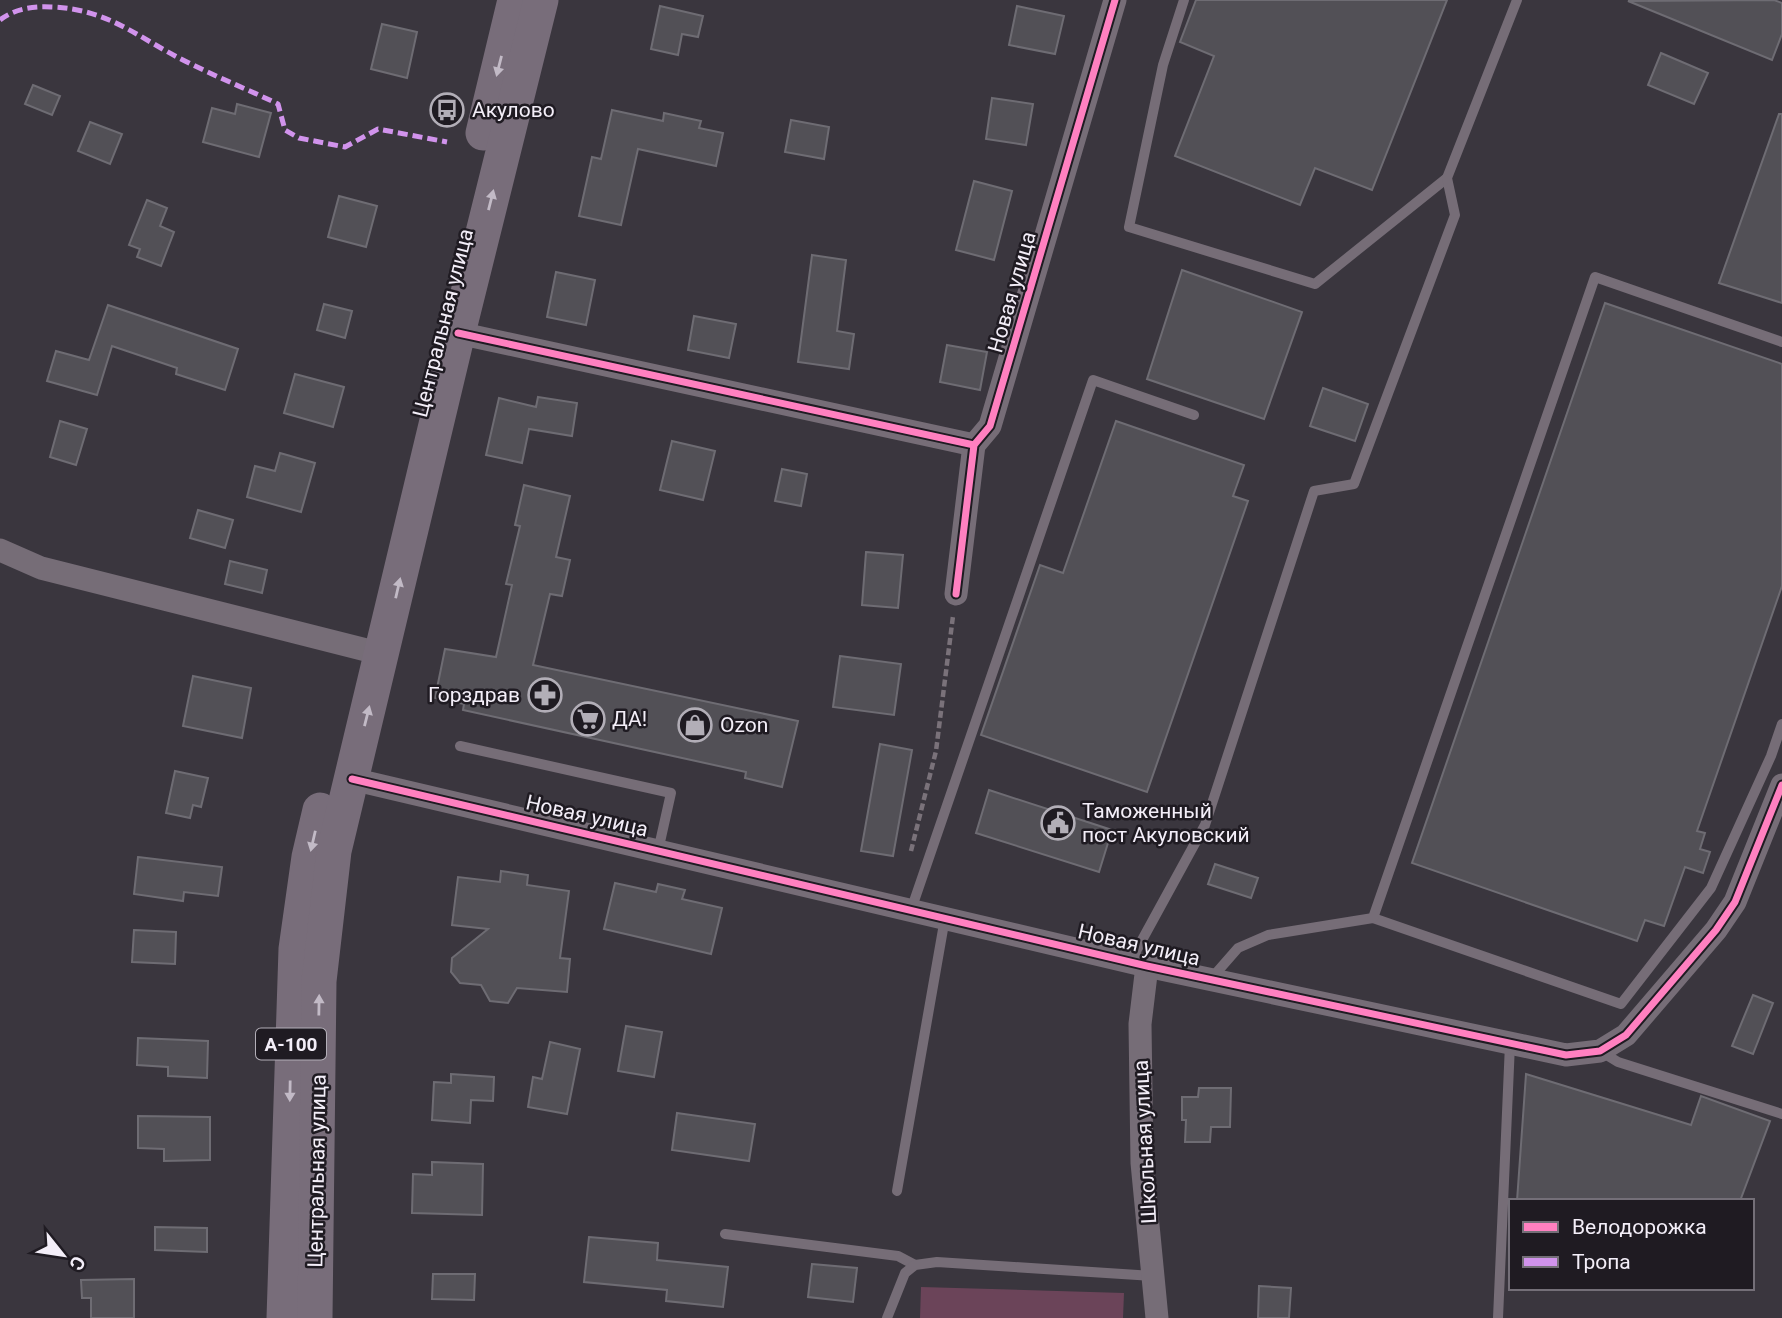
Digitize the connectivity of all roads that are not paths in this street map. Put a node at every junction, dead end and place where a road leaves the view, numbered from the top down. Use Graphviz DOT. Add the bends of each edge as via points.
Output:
graph roads {
  1 [pos="515,0"];
  2 [pos="541,0"];
  3 [pos="1115,0"];
  4 [pos="1184,0"];
  5 [pos="1517,0"];
  6 [pos="1447,178"];
  7 [pos="458,333"];
  8 [pos="1782,342"];
  9 [pos="1194,415"];
  10 [pos="974,445"];
  11 [pos="0,550"];
  12 [pos="956,594"];
  13 [pos="370,651"];
  14 [pos="1782,724"];
  15 [pos="460,746"];
  16 [pos="352,779"];
  17 [pos="1782,785"];
  18 [pos="658,851"];
  19 [pos="911,910"];
  20 [pos="945,918"];
  21 [pos="1373,918"];
  22 [pos="1138,964"];
  23 [pos="1210,979"];
  24 [pos="1510,1044"];
  25 [pos="1600,1051"];
  26 [pos="1782,1114"];
  27 [pos="897,1191"];
  28 [pos="725,1234"];
  29 [pos="915,1265"];
  30 [pos="1153,1276"];
  31 [pos="285,1318"];
  32 [pos="315,1318"];
  33 [pos="887,1318"];
  34 [pos="1157,1318"];
  35 [pos="1498,1318"];
  1 -- 13 [label="main road, Центральная улица / А-100, one-way"];
  7 -- 2 [label="main road, Центральная улица / А-100, one-way"];
  3 -- 10 [label="street, Новая улица" via="990,426"];
  4 -- 6 [label="lane" via="1163,65 1129,227 1315,284"];
  5 -- 6 [label="lane"];
  6 -- 22 [label="lane" via="1455,215 1353,485 1314,492 1205,825"];
  7 -- 10 [label="street"];
  13 -- 7 [label="main road, Центральная улица / А-100, one-way"];
  8 -- 21 [label="lane" via="1595,278"];
  9 -- 19 [label="lane" via="1093,380"];
  10 -- 12 [label="street, Новая улица"];
  11 -- 13 [label="street" via="41,568"];
  16 -- 13 [label="main road, Центральная улица / А-100, one-way"];
  13 -- 31 [label="main road, Центральная улица / А-100, one-way" via="309,857 296,950"];
  14 -- 21 [label="lane" via="1711,888 1621,1004"];
  15 -- 18 [label="lane" via="671,793"];
  16 -- 18 [label="street, Новая улица"];
  32 -- 16 [label="main road, Центральная улица / А-100, one-way" via="319,981 334,851"];
  17 -- 25 [label="street, Новая улица" via="1735,902 1716,930 1626,1035"];
  18 -- 19 [label="street, Новая улица"];
  19 -- 20 [label="street, Новая улица"];
  20 -- 22 [label="street, Новая улица"];
  20 -- 27 [label="lane"];
  21 -- 23 [label="lane" via="1268,935 1238,948"];
  22 -- 23 [label="street, Новая улица"];
  22 -- 30 [label="street, Школьная улица" via="1142,1163"];
  23 -- 24 [label="street, Новая улица"];
  24 -- 25 [label="street, Новая улица" via="1566,1055"];
  24 -- 35 [label="lane"];
  25 -- 26 [label="lane" via="1618,1062"];
  28 -- 29 [label="lane" via="898,1256"];
  29 -- 30 [label="lane" via="937,1262"];
  29 -- 33 [label="lane" via="905,1273"];
  30 -- 34 [label="street, Школьная улица"];
}
